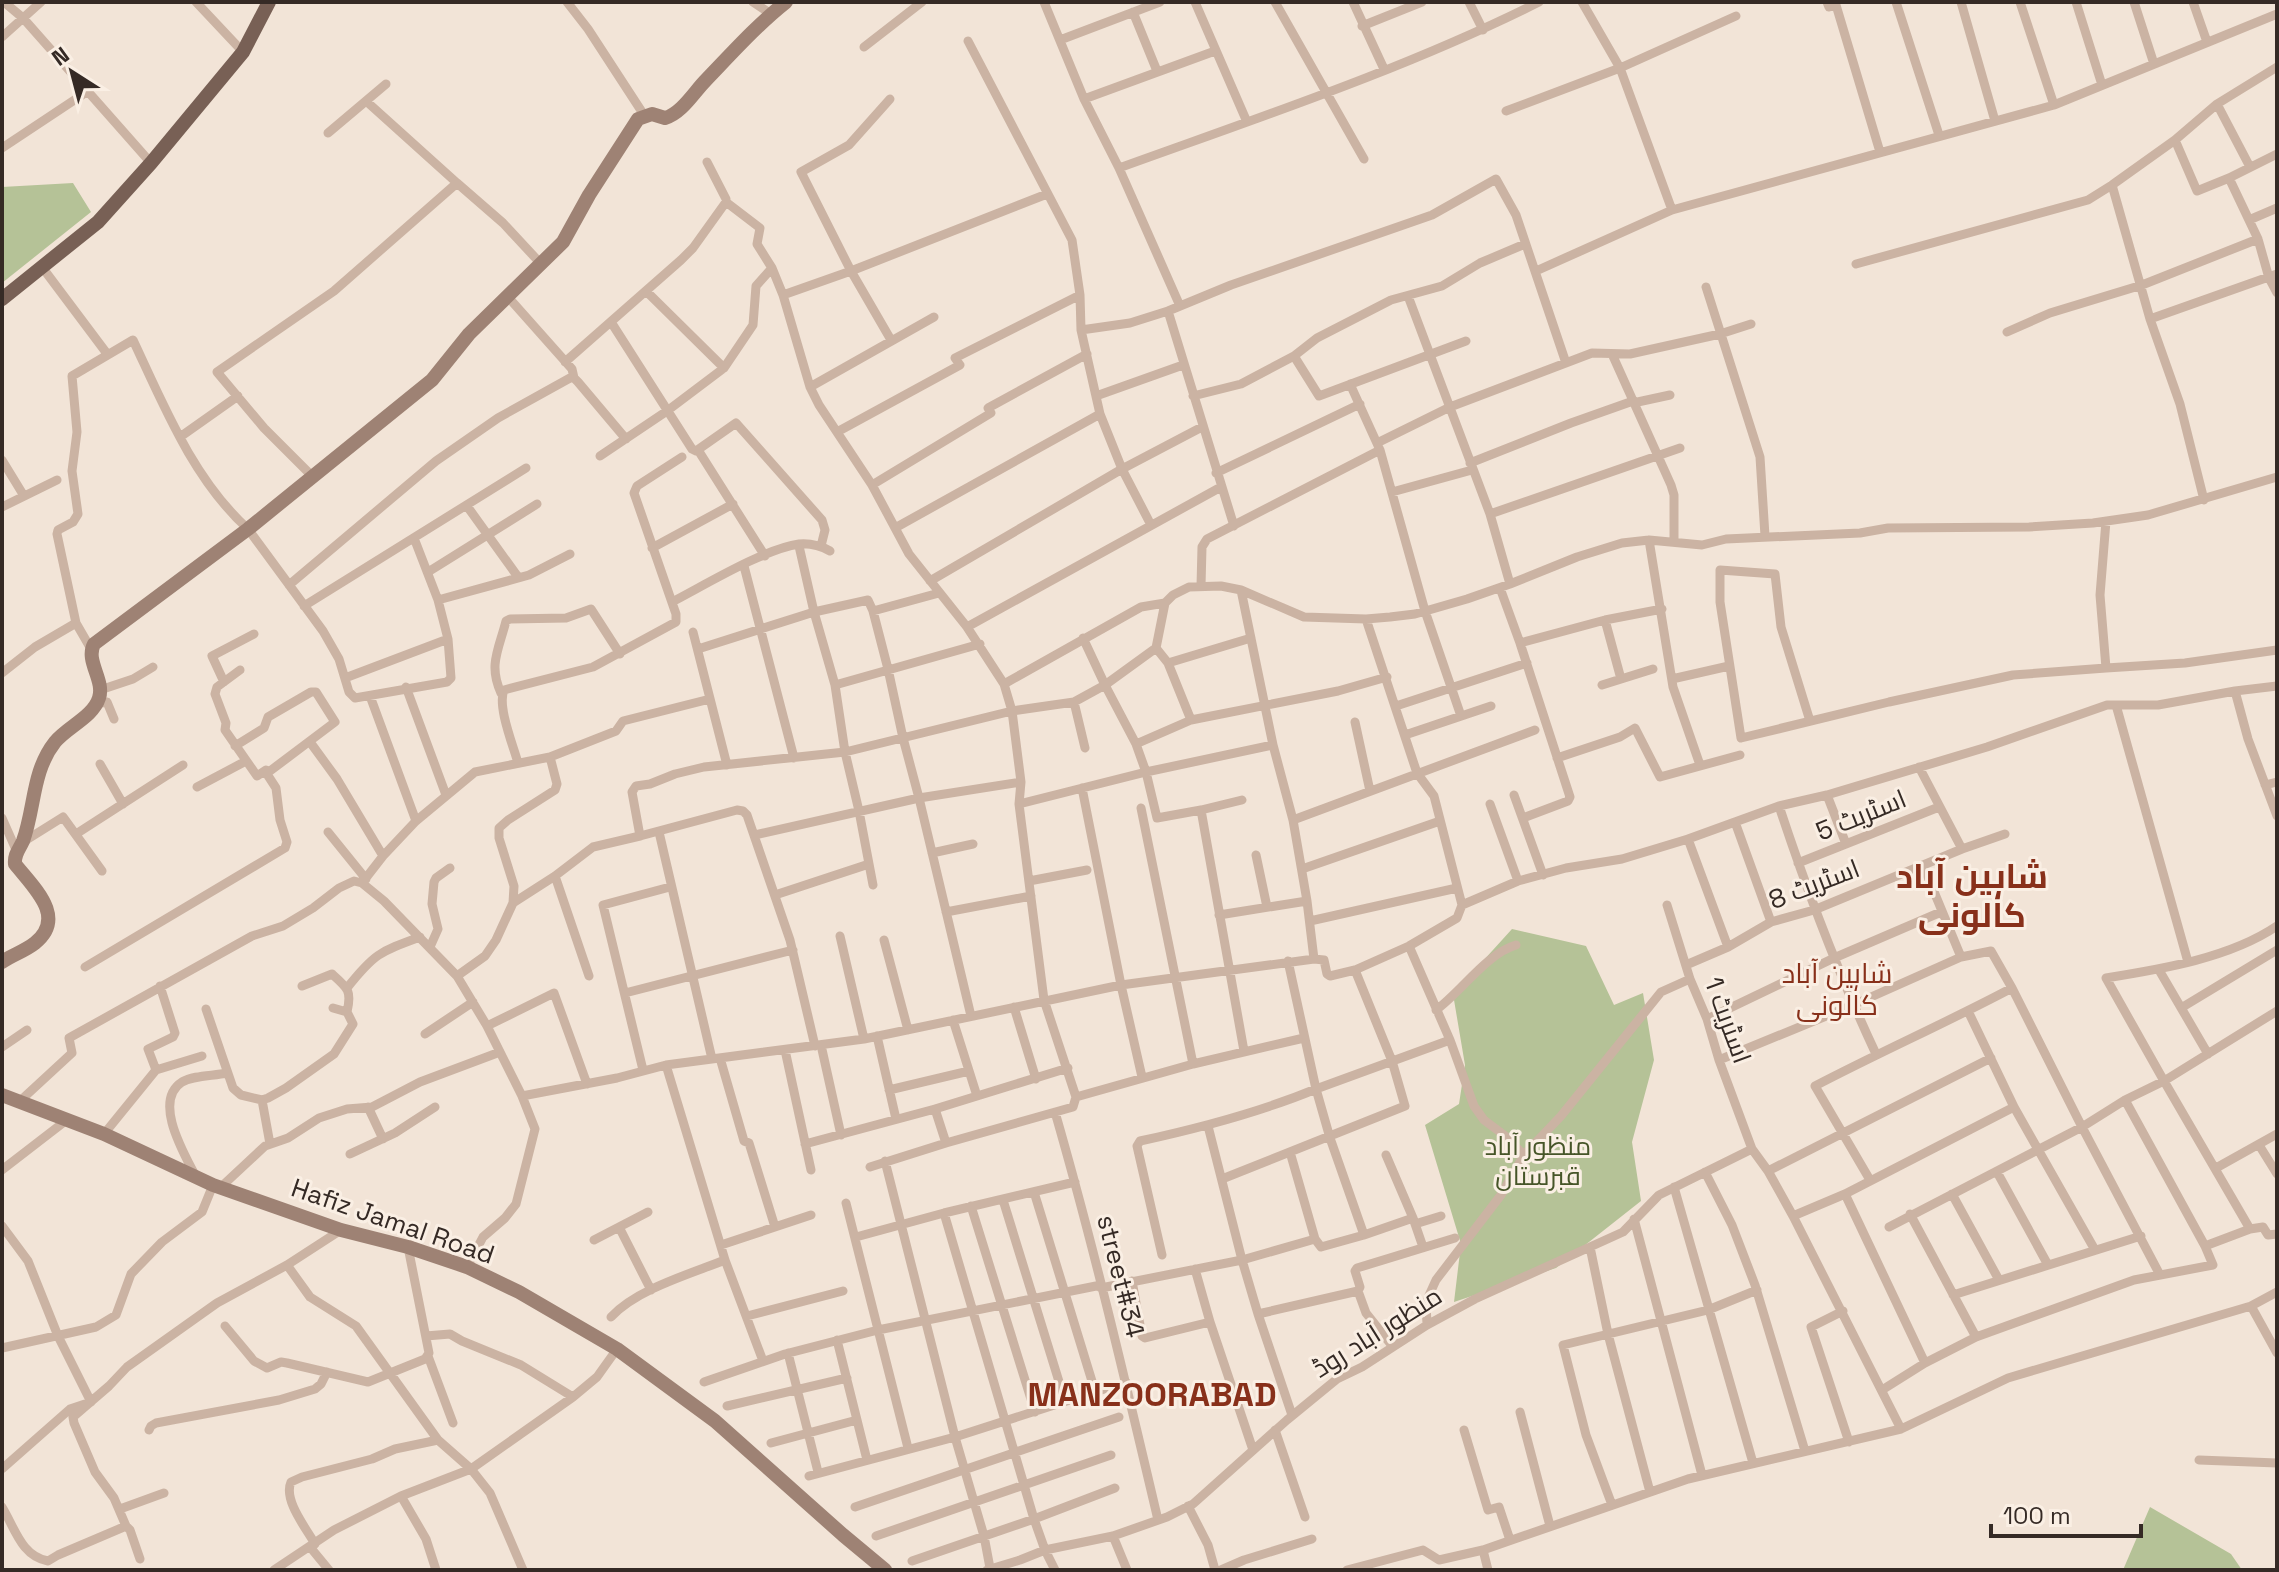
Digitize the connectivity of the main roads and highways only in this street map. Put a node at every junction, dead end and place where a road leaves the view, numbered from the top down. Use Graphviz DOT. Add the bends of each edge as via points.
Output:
graph roads {
  1 [pos="269,2"];
  2 [pos="2,299"];
  1 -- 2 [label="main road" via="243,52 98,222"];
}
